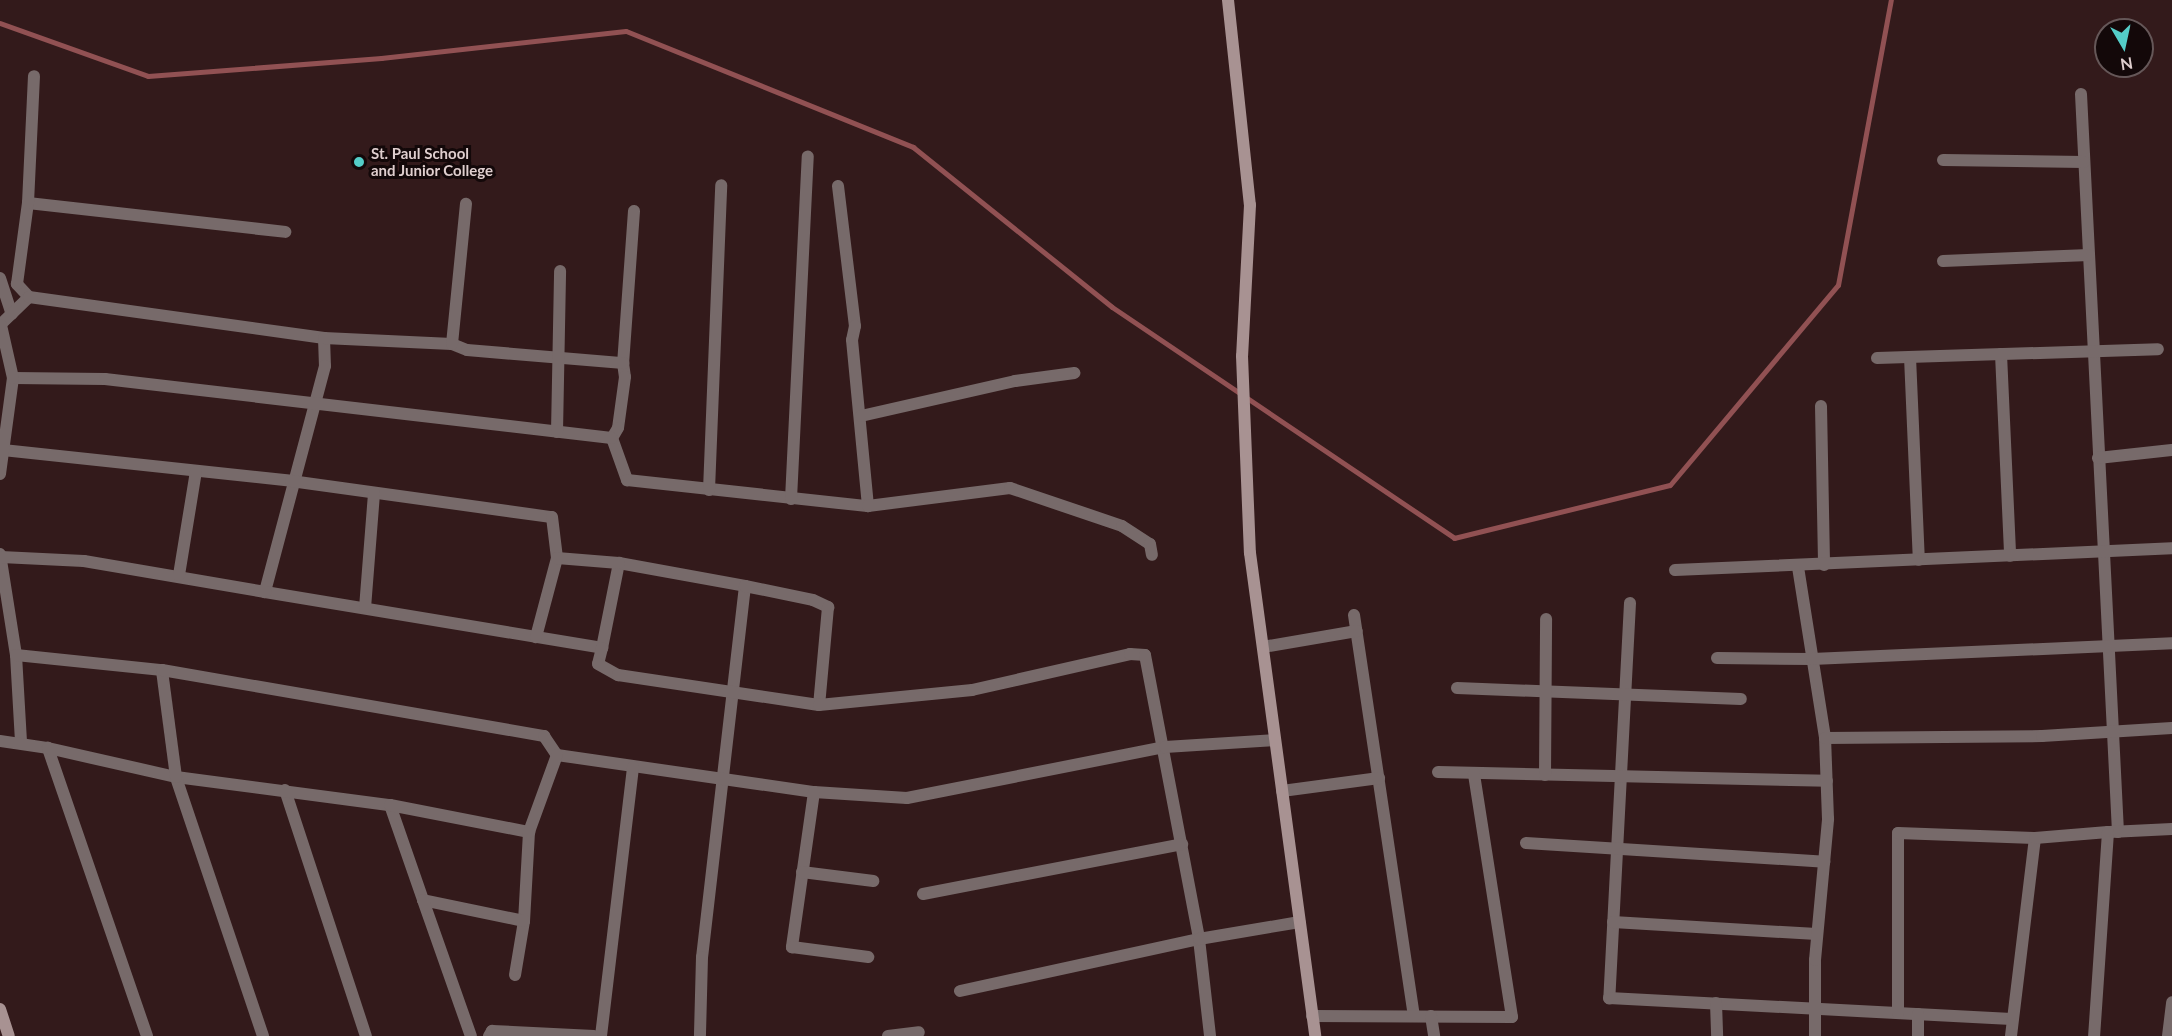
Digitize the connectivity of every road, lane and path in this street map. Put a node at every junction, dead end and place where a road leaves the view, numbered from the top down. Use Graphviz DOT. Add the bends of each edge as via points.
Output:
graph roads {
  1 [pos="1228,0"];
  2 [pos="34,76"];
  3 [pos="2081,94"];
  4 [pos="808,156"];
  5 [pos="1943,160"];
  6 [pos="2084,162"];
  7 [pos="720,184"];
  8 [pos="838,186"];
  9 [pos="28,203"];
  10 [pos="466,204"];
  11 [pos="634,210"];
  12 [pos="285,232"];
  13 [pos="2089,255"];
  14 [pos="1943,261"];
  15 [pos="561,271"];
  16 [pos="0,278"];
  17 [pos="29,297"];
  18 [pos="12,314"];
  19 [pos="0,325"];
  20 [pos="324,338"];
  21 [pos="452,344"];
  22 [pos="2158,350"];
  23 [pos="2093,351"];
  24 [pos="2001,354"];
  25 [pos="1910,357"];
  26 [pos="1877,358"];
  27 [pos="558,359"];
  28 [pos="623,363"];
  29 [pos="1074,373"];
  30 [pos="13,378"];
  31 [pos="315,403"];
  32 [pos="1821,406"];
  33 [pos="861,416"];
  34 [pos="557,432"];
  35 [pos="612,438"];
  36 [pos="3,450"];
  37 [pos="2172,450"];
  38 [pos="2098,458"];
  39 [pos="196,471"];
  40 [pos="0,474"];
  41 [pos="294,482"];
  42 [pos="709,490"];
  43 [pos="374,493"];
  44 [pos="791,499"];
  45 [pos="868,506"];
  46 [pos="2172,548"];
  47 [pos="2103,551"];
  48 [pos="1152,555"];
  49 [pos="0,556"];
  50 [pos="2010,556"];
  51 [pos="557,558"];
  52 [pos="1919,560"];
  53 [pos="619,563"];
  54 [pos="1824,565"];
  55 [pos="1798,567"];
  56 [pos="1676,570"];
  57 [pos="178,575"];
  58 [pos="745,586"];
  59 [pos="265,592"];
  60 [pos="1630,603"];
  61 [pos="365,608"];
  62 [pos="1354,615"];
  63 [pos="1546,619"];
  64 [pos="1357,631"];
  65 [pos="536,637"];
  66 [pos="2172,643"];
  67 [pos="2107,646"];
  68 [pos="1263,647"];
  69 [pos="602,648"];
  70 [pos="16,655"];
  71 [pos="1717,658"];
  72 [pos="1812,659"];
  73 [pos="162,670"];
  74 [pos="1457,688"];
  75 [pos="733,689"];
  76 [pos="1546,691"];
  77 [pos="1625,695"];
  78 [pos="1741,699"];
  79 [pos="819,705"];
  80 [pos="2172,728"];
  81 [pos="2111,732"];
  82 [pos="1825,738"];
  83 [pos="1275,740"];
  84 [pos="0,741"];
  85 [pos="21,743"];
  86 [pos="1165,747"];
  87 [pos="48,748"];
  88 [pos="556,755"];
  89 [pos="633,767"];
  90 [pos="1438,772"];
  91 [pos="1474,773"];
  92 [pos="1545,775"];
  93 [pos="1621,776"];
  94 [pos="176,777"];
  95 [pos="1379,778"];
  96 [pos="722,780"];
  97 [pos="1827,781"];
  98 [pos="285,790"];
  99 [pos="1282,791"];
  100 [pos="814,792"];
  101 [pos="390,806"];
  102 [pos="2172,829"];
  103 [pos="529,832"];
  104 [pos="2113,832"];
  105 [pos="2035,838"];
  106 [pos="1526,843"];
  107 [pos="1182,844"];
  108 [pos="1617,849"];
  109 [pos="1824,862"];
  110 [pos="802,872"];
  111 [pos="873,881"];
  112 [pos="923,894"];
  113 [pos="423,900"];
  114 [pos="524,921"];
  115 [pos="1300,922"];
  116 [pos="1613,922"];
  117 [pos="1818,934"];
  118 [pos="1199,939"];
  119 [pos="868,957"];
  120 [pos="514,975"];
  121 [pos="960,991"];
  122 [pos="2172,1002"];
  123 [pos="1716,1003"];
  124 [pos="0,1009"];
  125 [pos="1815,1009"];
  126 [pos="1898,1013"];
  127 [pos="1918,1014"];
  128 [pos="1312,1016"];
  129 [pos="1414,1016"];
  130 [pos="1431,1016"];
  131 [pos="2011,1019"];
  132 [pos="2,1023"];
  133 [pos="919,1032"];
  134 [pos="9,1036"];
  135 [pos="147,1036"];
  136 [pos="263,1036"];
  137 [pos="366,1036"];
  138 [pos="471,1036"];
  139 [pos="489,1036"];
  140 [pos="594,1036"];
  141 [pos="601,1036"];
  142 [pos="700,1036"];
  143 [pos="888,1036"];
  144 [pos="1210,1036"];
  145 [pos="1315,1036"];
  146 [pos="1434,1036"];
  147 [pos="1717,1036"];
  148 [pos="1815,1036"];
  149 [pos="1918,1036"];
  150 [pos="2011,1036"];
  151 [pos="2094,1036"];
  152 [pos="2168,1036"];
  1 -- 68 [label="street" via="1250,205 1242,383 1250,553"];
  2 -- 9 [label="street"];
  3 -- 6 [label="street"];
  4 -- 44 [label="street"];
  5 -- 6 [label="street"];
  6 -- 13 [label="street"];
  7 -- 42 [label="street"];
  8 -- 33 [label="street"];
  9 -- 12 [label="street"];
  9 -- 17 [label="street" via="17,284"];
  10 -- 21 [label="street"];
  11 -- 28 [label="street"];
  13 -- 14 [label="street"];
  13 -- 23 [label="street"];
  15 -- 27 [label="street"];
  16 -- 18 [label="street"];
  17 -- 18 [label="street"];
  17 -- 20 [label="street"];
  18 -- 19 [label="street"];
  19 -- 30 [label="street"];
  20 -- 21 [label="street"];
  20 -- 31 [label="street" via="324,366"];
  21 -- 27 [label="street" via="467,350"];
  22 -- 23 [label="street"];
  23 -- 24 [label="street"];
  23 -- 38 [label="street"];
  24 -- 25 [label="street"];
  24 -- 50 [label="street"];
  25 -- 26 [label="street"];
  25 -- 52 [label="street"];
  27 -- 28 [label="street"];
  27 -- 34 [label="street"];
  28 -- 35 [label="street" via="625,377 618,428"];
  29 -- 33 [label="street" via="1015,381"];
  30 -- 31 [label="street" via="105,379"];
  30 -- 36 [label="street"];
  31 -- 34 [label="street"];
  31 -- 41 [label="street"];
  32 -- 54 [label="street"];
  33 -- 45 [label="street"];
  34 -- 35 [label="street"];
  35 -- 42 [label="street" via="627,480"];
  36 -- 39 [label="street"];
  36 -- 40 [label="street"];
  37 -- 38 [label="street"];
  38 -- 47 [label="street"];
  39 -- 41 [label="street"];
  39 -- 57 [label="street"];
  41 -- 43 [label="street"];
  41 -- 59 [label="street"];
  42 -- 44 [label="street"];
  43 -- 51 [label="street" via="552,517"];
  43 -- 61 [label="street"];
  44 -- 45 [label="street"];
  45 -- 48 [label="street" via="1010,488 1122,526 1150,544"];
  46 -- 47 [label="street"];
  47 -- 50 [label="street"];
  47 -- 67 [label="street"];
  49 -- 57 [label="street" via="84,561"];
  49 -- 70 [label="street"];
  50 -- 52 [label="street"];
  51 -- 53 [label="street"];
  51 -- 65 [label="street"];
  52 -- 54 [label="street"];
  53 -- 58 [label="street"];
  53 -- 69 [label="street"];
  54 -- 55 [label="street"];
  55 -- 56 [label="street"];
  55 -- 72 [label="street"];
  57 -- 59 [label="street"];
  58 -- 75 [label="street"];
  58 -- 79 [label="street" via="813,600 828,607"];
  59 -- 61 [label="street"];
  60 -- 77 [label="street"];
  61 -- 65 [label="street"];
  62 -- 64 [label="street"];
  63 -- 76 [label="street"];
  64 -- 68 [label="street"];
  64 -- 95 [label="street"];
  65 -- 69 [label="street"];
  66 -- 67 [label="street"];
  67 -- 72 [label="street"];
  67 -- 81 [label="street"];
  68 -- 83 [label="street"];
  69 -- 75 [label="street" via="598,664 618,675"];
  70 -- 73 [label="street"];
  70 -- 85 [label="street"];
  71 -- 72 [label="street"];
  72 -- 82 [label="street"];
  73 -- 88 [label="street" via="543,736"];
  73 -- 94 [label="street"];
  74 -- 76 [label="street"];
  75 -- 79 [label="street"];
  75 -- 96 [label="street"];
  76 -- 77 [label="street"];
  76 -- 92 [label="street"];
  77 -- 78 [label="street"];
  77 -- 93 [label="street"];
  79 -- 86 [label="street" via="972,690 1130,654 1145,655"];
  80 -- 81 [label="street"];
  81 -- 82 [label="street"];
  81 -- 104 [label="street"];
  82 -- 97 [label="street"];
  83 -- 86 [label="street"];
  83 -- 99 [label="street"];
  84 -- 85 [label="street"];
  85 -- 87 [label="street"];
  86 -- 100 [label="street" via="907,798"];
  86 -- 107 [label="street"];
  87 -- 94 [label="street"];
  87 -- 135 [label="street"];
  88 -- 89 [label="street"];
  88 -- 103 [label="street"];
  89 -- 96 [label="street"];
  89 -- 141 [label="street"];
  90 -- 91 [label="street"];
  91 -- 92 [label="street"];
  91 -- 130 [label="street" via="1512,1017"];
  92 -- 93 [label="street"];
  93 -- 97 [label="street"];
  93 -- 108 [label="street"];
  94 -- 98 [label="street"];
  94 -- 136 [label="street"];
  95 -- 99 [label="street"];
  95 -- 129 [label="street"];
  96 -- 100 [label="street"];
  96 -- 142 [label="street" via="702,957"];
  97 -- 109 [label="street"];
  98 -- 101 [label="street"];
  98 -- 137 [label="street"];
  99 -- 115 [label="street"];
  100 -- 110 [label="street"];
  101 -- 103 [label="street"];
  101 -- 113 [label="street"];
  102 -- 104 [label="street"];
  103 -- 114 [label="street"];
  104 -- 105 [label="street"];
  104 -- 151 [label="street"];
  105 -- 126 [label="street" via="1898,833"];
  105 -- 131 [label="street"];
  106 -- 108 [label="street"];
  107 -- 112 [label="street"];
  107 -- 118 [label="street"];
  108 -- 109 [label="street"];
  108 -- 116 [label="street"];
  109 -- 117 [label="street"];
  110 -- 111 [label="street"];
  110 -- 119 [label="street" via="792,947"];
  113 -- 114 [label="street"];
  113 -- 138 [label="street"];
  114 -- 120 [label="street"];
  115 -- 118 [label="street"];
  115 -- 128 [label="street"];
  116 -- 117 [label="street"];
  116 -- 123 [label="street" via="1609,998"];
  117 -- 125 [label="street"];
  118 -- 121 [label="street"];
  118 -- 144 [label="street"];
  122 -- 152 [label="street"];
  123 -- 125 [label="street"];
  123 -- 147 [label="street"];
  124 -- 132 [label="street"];
  125 -- 126 [label="street"];
  125 -- 148 [label="street"];
  126 -- 127 [label="street"];
  127 -- 131 [label="street"];
  127 -- 149 [label="street"];
  128 -- 129 [label="street"];
  128 -- 145 [label="street"];
  129 -- 130 [label="street"];
  130 -- 146 [label="street"];
  131 -- 150 [label="street"];
  132 -- 134 [label="street"];
  133 -- 143 [label="street"];
  139 -- 140 [label="street" via="492,1031"];
}
